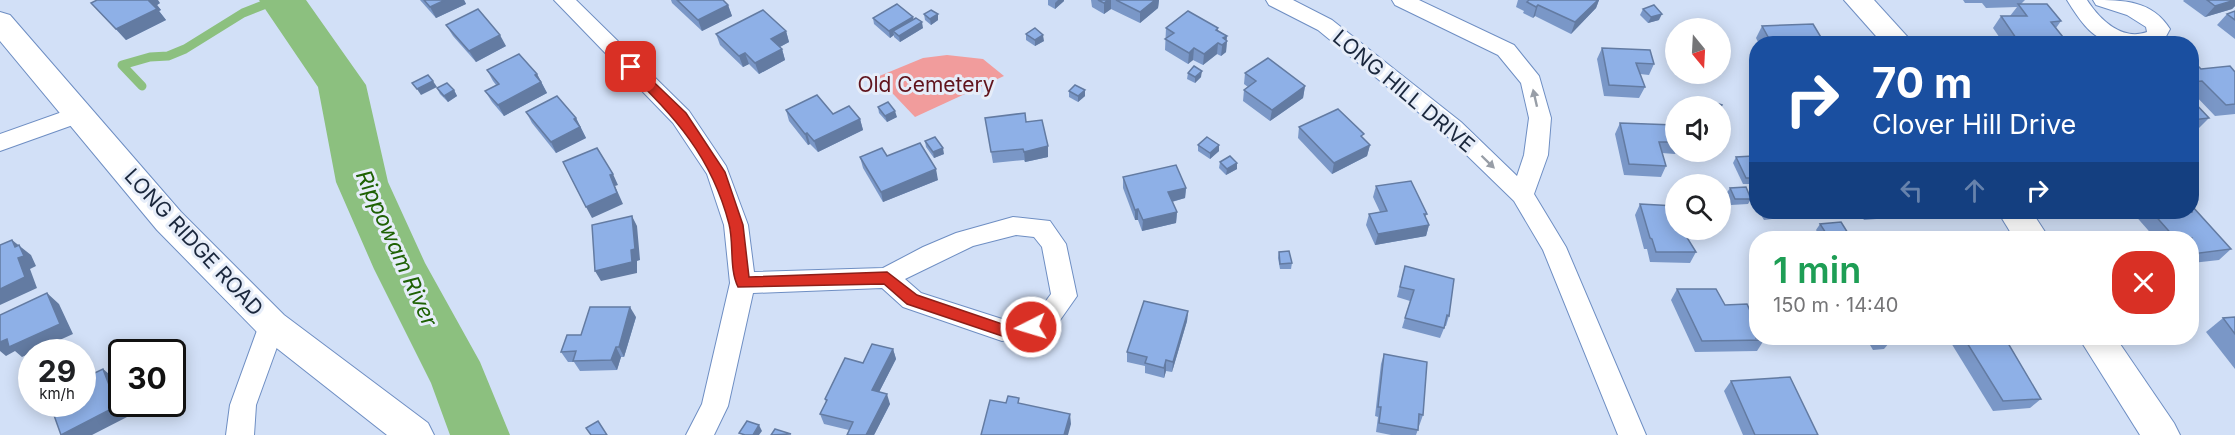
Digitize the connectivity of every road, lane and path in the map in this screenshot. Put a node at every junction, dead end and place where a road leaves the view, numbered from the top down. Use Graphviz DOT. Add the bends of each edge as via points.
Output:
graph roads {
  1 [pos="564,0"];
  2 [pos="1276,0"];
  3 [pos="1402,0"];
  4 [pos="1858,0"];
  5 [pos="2077,0"];
  6 [pos="2103,0"];
  7 [pos="0,21"];
  8 [pos="1892,36"];
  9 [pos="2112,36"];
  10 [pos="2156,36"];
  11 [pos="79,114"];
  12 [pos="0,143"];
  13 [pos="1522,195"];
  14 [pos="887,278"];
  15 [pos="743,283"];
  16 [pos="272,325"];
  17 [pos="2102,345"];
  18 [pos="413,434"];
  19 [pos="240,435"];
  20 [pos="700,435"];
  21 [pos="1632,435"];
  22 [pos="2161,435"];
  1 -- 15 [label="street" via="681,117 718,172 736,225"];
  2 -- 13 [label="street, LONG HILL DRIVE, one-way" via="1325,25 1453,128"];
  13 -- 3 [label="street, one-way" via="1536,155 1540,118 1531,81 1506,50"];
  4 -- 8 [label="main road"];
  5 -- 9 [label="street" via="2091,21"];
  6 -- 10 [label="street" via="2151,17 2159,29"];
  7 -- 11 [label="main road, LONG RIDGE ROAD"];
  11 -- 12 [label="street"];
  11 -- 16 [label="main road, LONG RIDGE ROAD" via="169,221"];
  13 -- 21 [label="street, LONG HILL DRIVE" via="1554,247"];
  14 -- 14 [label="street" via="912,300 1002,330 1031,327 1049,316 1064,296 1053,244 1041,228 1014,226 969,238 911,262"];
  14 -- 15 [label="street"];
  15 -- 20 [label="street" via="715,406"];
  16 -- 18 [label="main road, LONG RIDGE ROAD"];
  16 -- 19 [label="street" via="243,405"];
  17 -- 22 [label="main road"];
}
